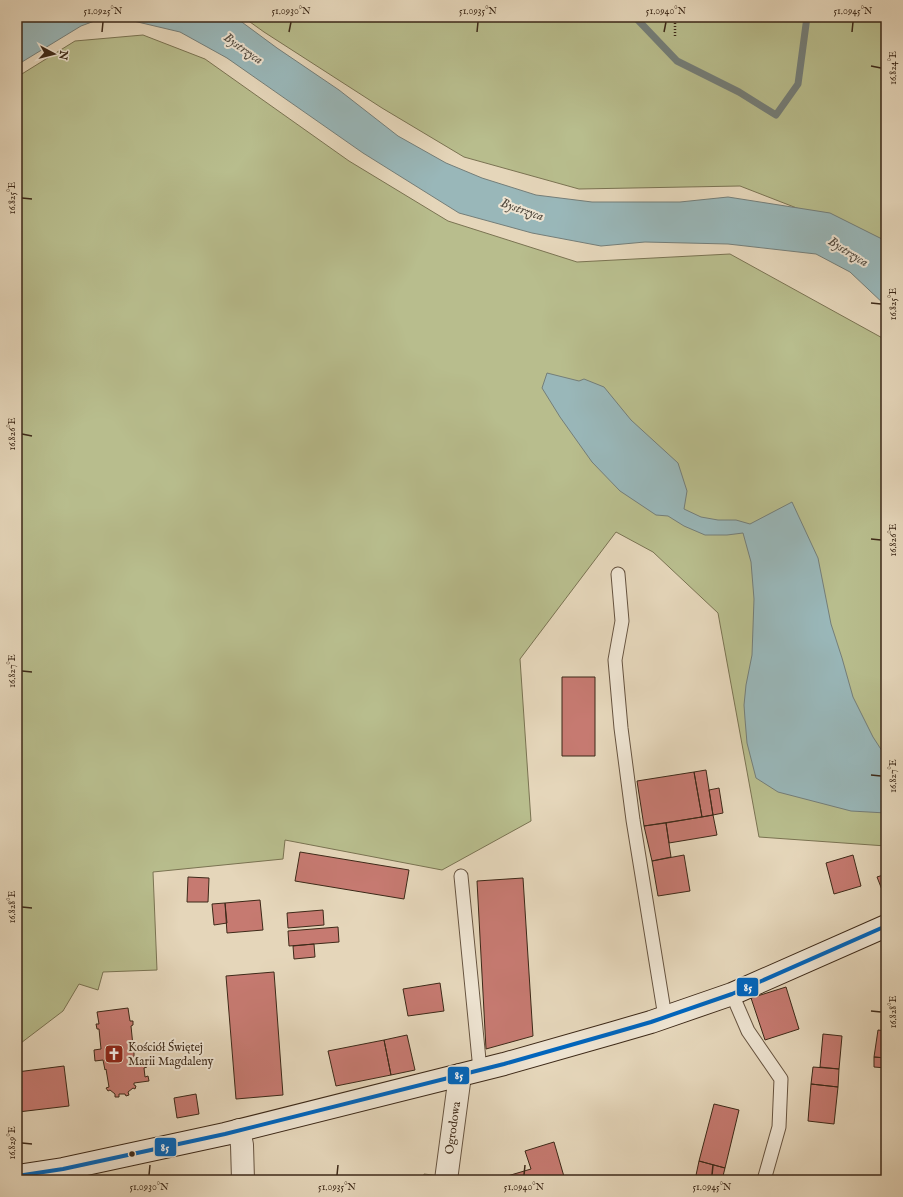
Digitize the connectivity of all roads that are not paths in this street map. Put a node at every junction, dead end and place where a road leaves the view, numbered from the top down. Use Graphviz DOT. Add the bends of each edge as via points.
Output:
graph roads {
  1 [pos="618,574"];
  2 [pos="461,876"];
  3 [pos="886,926"];
  4 [pos="732,994"];
  5 [pos="665,1017"];
  6 [pos="470,1072"];
  7 [pos="239,1130"];
  8 [pos="17,1176"];
  9 [pos="242,1180"];
  10 [pos="446,1180"];
  11 [pos="764,1180"];
  1 -- 5 [label="lane" via="622,621 615,660 620,728"];
  2 -- 6 [label="lane"];
  3 -- 4 [label="street"];
  4 -- 5 [label="street"];
  4 -- 11 [label="lane" via="748,1031 781,1079 779,1127"];
  5 -- 6 [label="street"];
  6 -- 7 [label="street"];
  6 -- 10 [label="street, Ogrodowa"];
  7 -- 8 [label="street" via="63,1169"];
  7 -- 9 [label="street" via="242,1145"];
}
